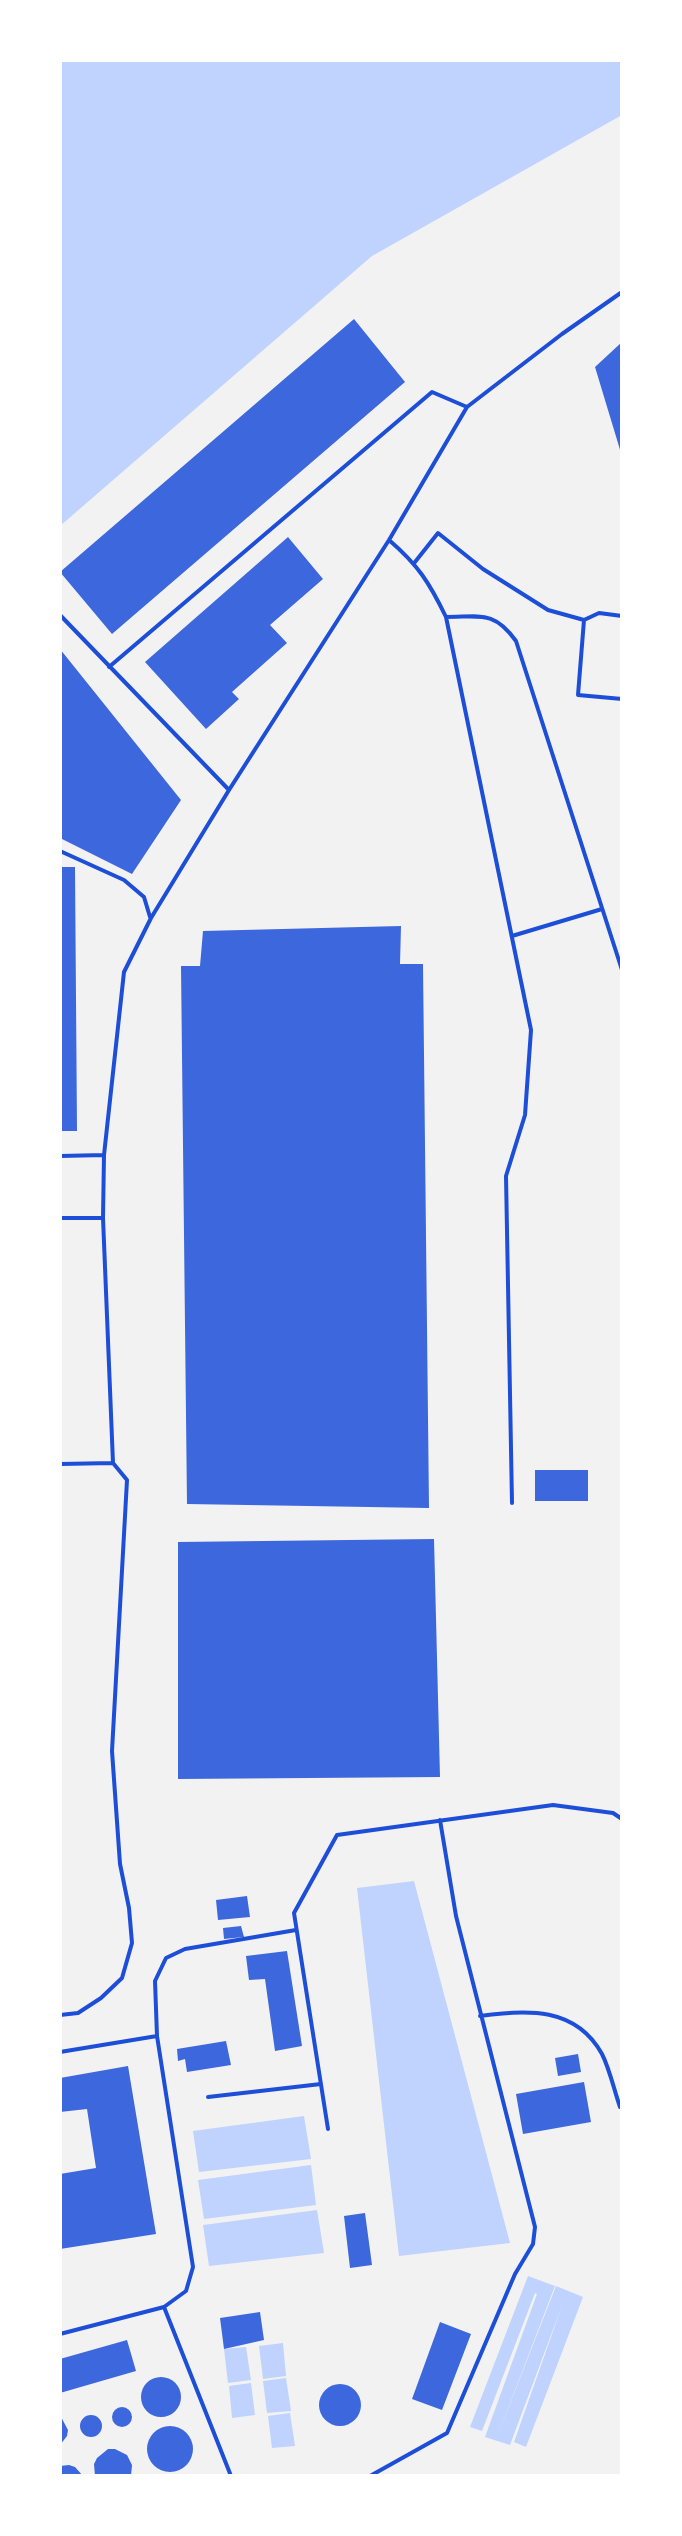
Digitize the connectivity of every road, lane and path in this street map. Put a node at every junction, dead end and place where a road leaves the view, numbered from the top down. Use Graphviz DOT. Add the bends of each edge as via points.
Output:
graph roads {
  1 [pos="622,292"];
  2 [pos="467,407"];
  3 [pos="389,540"];
  4 [pos="415,562"];
  5 [pos="60,615"];
  6 [pos="622,616"];
  7 [pos="446,617"];
  8 [pos="584,620"];
  9 [pos="109,667"];
  10 [pos="622,699"];
  11 [pos="229,790"];
  12 [pos="60,851"];
  13 [pos="602,909"];
  14 [pos="151,918"];
  15 [pos="512,936"];
  16 [pos="622,970"];
  17 [pos="104,1155"];
  18 [pos="60,1156"];
  19 [pos="60,1218"];
  20 [pos="103,1218"];
  21 [pos="113,1463"];
  22 [pos="60,1464"];
  23 [pos="512,1503"];
  24 [pos="622,1819"];
  25 [pos="440,1820"];
  26 [pos="296,1930"];
  27 [pos="60,2015"];
  28 [pos="480,2016"];
  29 [pos="157,2036"];
  30 [pos="60,2052"];
  31 [pos="321,2084"];
  32 [pos="208,2097"];
  33 [pos="620,2107"];
  34 [pos="328,2129"];
  35 [pos="164,2307"];
  36 [pos="60,2334"];
  37 [pos="231,2476"];
  38 [pos="370,2476"];
  1 -- 2 [label="lane"];
  2 -- 3 [label="lane"];
  2 -- 9 [label="lane" via="432,392"];
  3 -- 4 [label="lane"];
  3 -- 11 [label="lane"];
  4 -- 7 [label="lane"];
  4 -- 8 [label="lane" via="438,533 548,610"];
  5 -- 9 [label="lane"];
  6 -- 8 [label="lane" via="599,613"];
  7 -- 13 [label="lane" via="492,617 516,641"];
  7 -- 15 [label="lane"];
  8 -- 10 [label="lane" via="578,695"];
  9 -- 11 [label="lane"];
  11 -- 14 [label="lane"];
  12 -- 14 [label="lane" via="124,880 144,897"];
  13 -- 15 [label="lane"];
  13 -- 16 [label="lane"];
  14 -- 17 [label="lane" via="124,972"];
  15 -- 23 [label="lane" via="531,1030 525,1115 506,1176"];
  17 -- 18 [label="lane"];
  17 -- 20 [label="lane"];
  19 -- 20 [label="lane"];
  20 -- 21 [label="lane"];
  21 -- 22 [label="lane"];
  21 -- 27 [label="lane" via="127,1480 112,1751 132,1943 122,1978 78,2013"];
  24 -- 25 [label="lane" via="613,1813 553,1805"];
  25 -- 26 [label="lane" via="337,1835 294,1913"];
  25 -- 28 [label="lane"];
  26 -- 29 [label="lane" via="185,1949 166,1958 155,1981"];
  26 -- 31 [label="lane"];
  28 -- 33 [label="lane" via="519,2010 556,2015 581,2027 602,2054"];
  28 -- 38 [label="lane" via="535,2227 533,2244 447,2433"];
  29 -- 30 [label="lane"];
  29 -- 35 [label="lane" via="193,2267 186,2291"];
  31 -- 32 [label="lane"];
  31 -- 34 [label="lane"];
  35 -- 36 [label="lane"];
  35 -- 37 [label="lane"];
}
